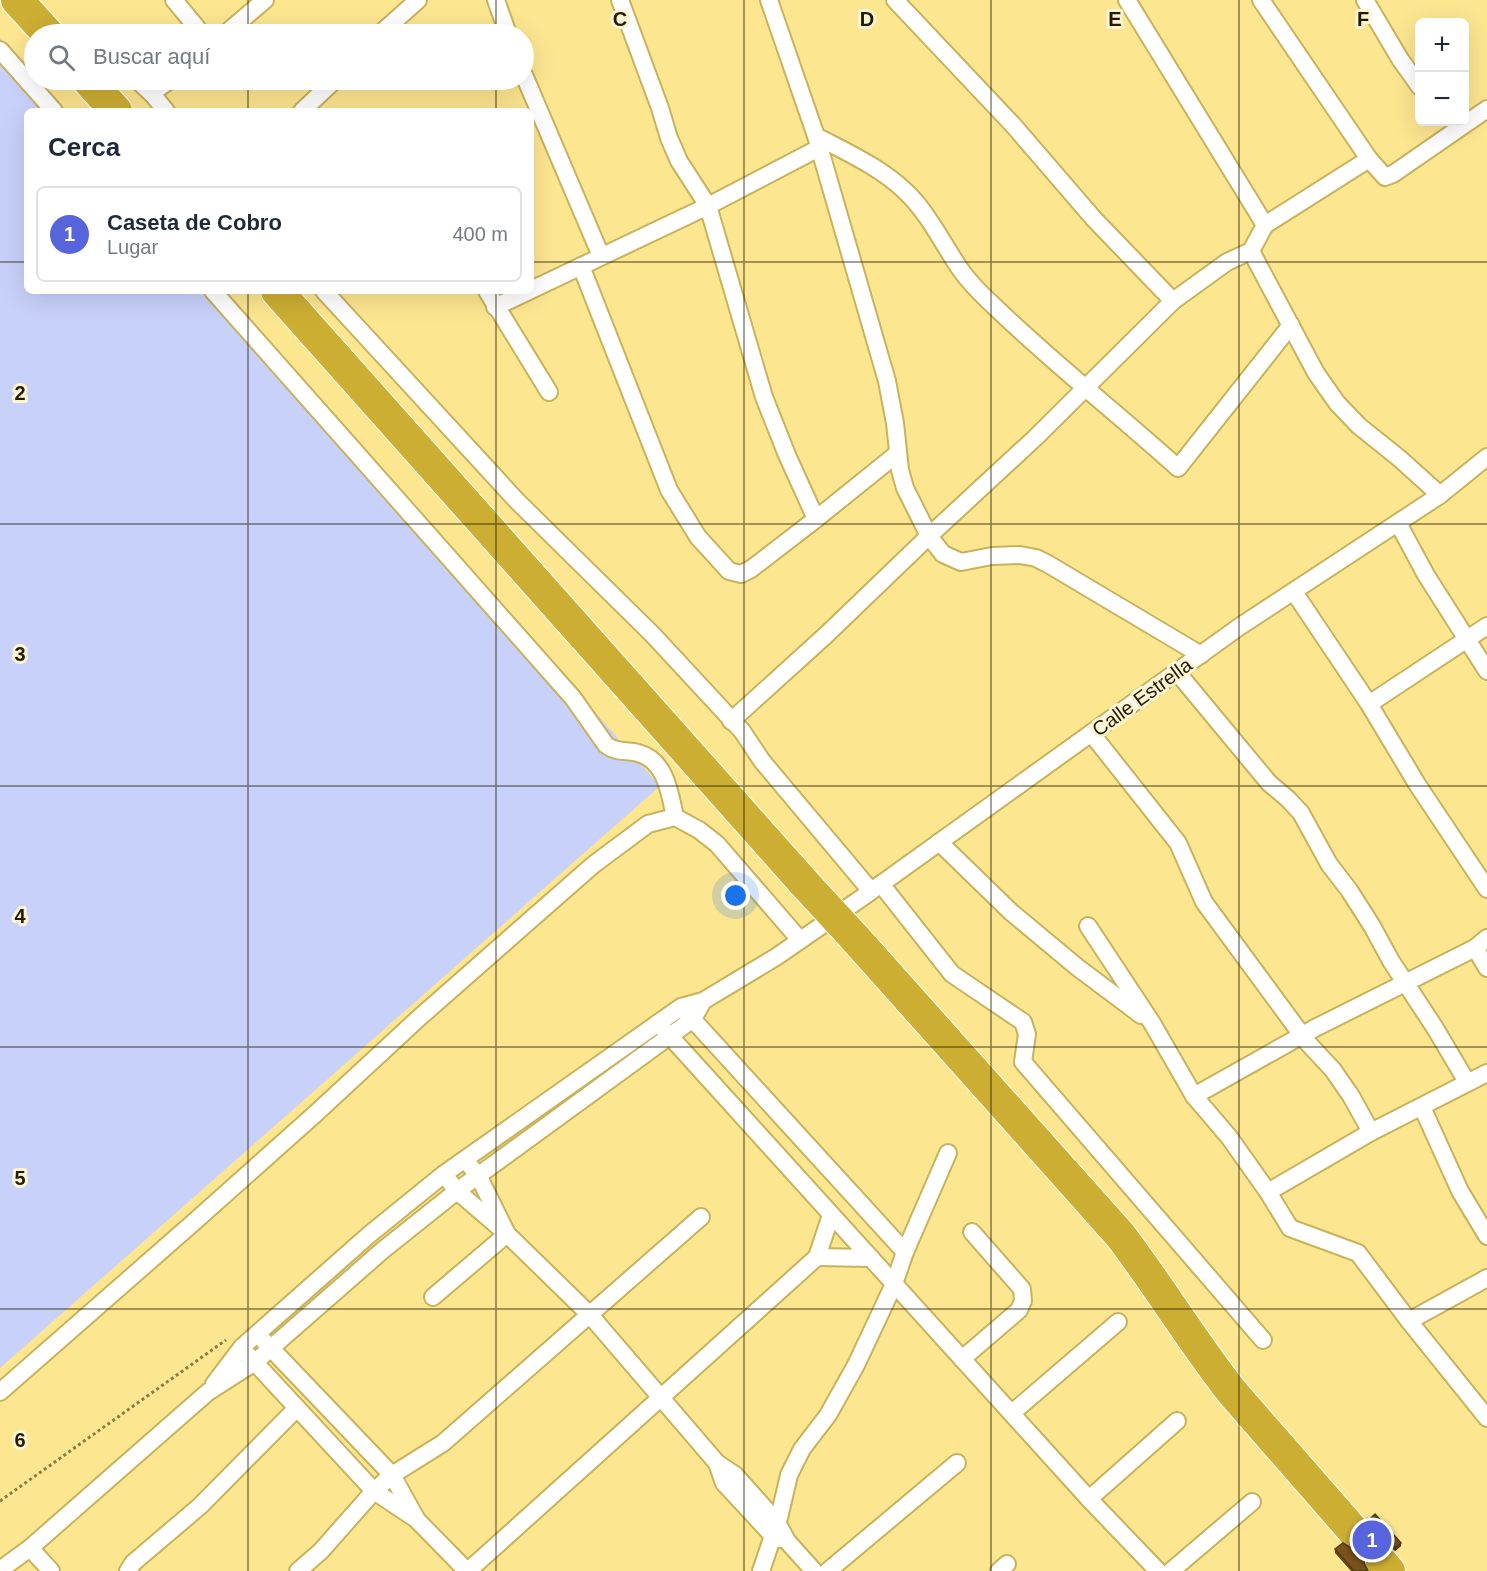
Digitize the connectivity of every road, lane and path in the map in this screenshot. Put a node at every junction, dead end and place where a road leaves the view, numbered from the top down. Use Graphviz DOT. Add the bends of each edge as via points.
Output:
graph roads {
  1 [pos="17,0"];
  2 [pos="174,0"];
  3 [pos="265,0"];
  4 [pos="418,0"];
  5 [pos="496,0"];
  6 [pos="620,0"];
  7 [pos="769,0"];
  8 [pos="895,0"];
  9 [pos="1127,0"];
  10 [pos="1261,0"];
  11 [pos="1365,0"];
  12 [pos="39,24"];
  13 [pos="194,24"];
  14 [pos="237,24"];
  15 [pos="391,24"];
  16 [pos="504,24"];
  17 [pos="0,50"];
  18 [pos="24,77"];
  19 [pos="1415,81"];
  20 [pos="35,90"];
  21 [pos="97,90"];
  22 [pos="147,90"];
  23 [pos="156,90"];
  24 [pos="324,90"];
  25 [pos="530,90"];
  26 [pos="153,96"];
  27 [pos="51,108"];
  28 [pos="113,108"];
  29 [pos="163,108"];
  30 [pos="305,108"];
  31 [pos="1487,109"];
  32 [pos="1448,127"];
  33 [pos="818,142"];
  34 [pos="1369,159"];
  35 [pos="708,206"];
  36 [pos="1265,225"];
  37 [pos="1251,251"];
  38 [pos="601,256"];
  39 [pos="581,266"];
  40 [pos="534,288"];
  41 [pos="216,294"];
  42 [pos="280,294"];
  43 [pos="327,294"];
  44 [pos="488,294"];
  45 [pos="522,294"];
  46 [pos="1173,301"];
  47 [pos="495,307"];
  48 [pos="1291,325"];
  49 [pos="1085,389"];
  50 [pos="549,392"];
  51 [pos="898,453"];
  52 [pos="1487,457"];
  53 [pos="1440,495"];
  54 [pos="816,519"];
  55 [pos="1398,523"];
  56 [pos="929,536"];
  57 [pos="1294,592"];
  58 [pos="1487,626"];
  59 [pos="1466,639"];
  60 [pos="1202,655"];
  61 [pos="1487,671"];
  62 [pos="1177,672"];
  63 [pos="1369,704"];
  64 [pos="731,721"];
  65 [pos="1091,733"];
  66 [pos="675,817"];
  67 [pos="939,842"];
  68 [pos="876,887"];
  69 [pos="1487,889"];
  70 [pos="1088,926"];
  71 [pos="800,940"];
  72 [pos="1481,943"];
  73 [pos="1487,968"];
  74 [pos="1404,982"];
  75 [pos="687,1013"];
  76 [pos="658,1023"];
  77 [pos="1152,1023"];
  78 [pos="1302,1035"];
  79 [pos="669,1037"];
  80 [pos="1487,1073"];
  81 [pos="1467,1082"];
  82 [pos="1194,1096"];
  83 [pos="1422,1107"];
  84 [pos="1371,1132"];
  85 [pos="948,1154"];
  86 [pos="465,1159"];
  87 [pos="444,1174"];
  88 [pos="477,1175"];
  89 [pos="457,1191"];
  90 [pos="1268,1192"];
  91 [pos="831,1215"];
  92 [pos="701,1217"];
  93 [pos="972,1232"];
  94 [pos="370,1234"];
  95 [pos="507,1234"];
  96 [pos="1487,1236"];
  97 [pos="383,1250"];
  98 [pos="905,1252"];
  99 [pos="817,1257"];
  100 [pos="871,1258"];
  101 [pos="1487,1278"];
  102 [pos="894,1284"];
  103 [pos="433,1297"];
  104 [pos="590,1315"];
  105 [pos="1409,1321"];
  106 [pos="1118,1322"];
  107 [pos="258,1333"];
  108 [pos="1263,1340"];
  109 [pos="236,1342"];
  110 [pos="271,1348"];
  111 [pos="962,1359"];
  112 [pos="255,1362"];
  113 [pos="0,1392"];
  114 [pos="208,1392"];
  115 [pos="661,1397"];
  116 [pos="297,1408"];
  117 [pos="1012,1413"];
  118 [pos="1487,1418"];
  119 [pos="1177,1421"];
  120 [pos="957,1463"];
  121 [pos="392,1475"];
  122 [pos="374,1491"];
  123 [pos="1089,1499"];
  124 [pos="0,1501"];
  125 [pos="1252,1502"];
  126 [pos="417,1520"];
  127 [pos="779,1533"];
  128 [pos="1356,1534"];
  129 [pos="30,1548"];
  130 [pos="0,1570"];
  131 [pos="51,1571"];
  132 [pos="128,1571"];
  133 [pos="298,1571"];
  134 [pos="467,1571"];
  135 [pos="761,1571"];
  136 [pos="814,1571"];
  137 [pos="828,1571"];
  138 [pos="1158,1571"];
  139 [pos="1171,1571"];
  1 -- 12 [label="highway"];
  2 -- 13 [label="street"];
  3 -- 14 [label="street"];
  4 -- 15 [label="street"];
  5 -- 16 [label="street"];
  6 -- 35 [label="street" via="669,138"];
  7 -- 33 [label="street"];
  8 -- 46 [label="street"];
  9 -- 36 [label="street"];
  10 -- 34 [label="street"];
  11 -- 19 [label="street"];
  17 -- 18 [label="street"];
  20 -- 27 [label="street"];
  21 -- 28 [label="highway"];
  22 -- 26 [label="street"];
  23 -- 26 [label="street"];
  24 -- 30 [label="street"];
  25 -- 38 [label="street"];
  26 -- 29 [label="street"];
  31 -- 32 [label="street"];
  32 -- 34 [label="street" via="1385,177"];
  33 -- 35 [label="street"];
  33 -- 49 [label="street" via="868,164 905,191 962,271 992,304"];
  33 -- 51 [label="street" via="887,381"];
  34 -- 36 [label="street"];
  35 -- 38 [label="street"];
  35 -- 54 [label="street" via="764,397"];
  36 -- 37 [label="street"];
  37 -- 46 [label="street" via="1227,262"];
  37 -- 48 [label="street"];
  38 -- 39 [label="street"];
  39 -- 40 [label="street"];
  39 -- 54 [label="street" via="669,490 698,537 729,572 741,574 751,569"];
  41 -- 66 [label="street" via="573,698 606,746 638,753 654,763 668,783"];
  42 -- 128 [label="highway, bridge" via="1120,1235 1213,1368"];
  43 -- 64 [label="street" via="517,501 653,635"];
  44 -- 47 [label="street"];
  45 -- 47 [label="street"];
  46 -- 49 [label="street"];
  47 -- 50 [label="street"];
  48 -- 49 [label="street" via="1178,468"];
  48 -- 53 [label="street" via="1337,403"];
  49 -- 56 [label="street"];
  51 -- 54 [label="street"];
  51 -- 56 [label="street" via="905,488"];
  52 -- 53 [label="street, Calle Estrella"];
  53 -- 55 [label="street, Calle Estrella"];
  55 -- 57 [label="street, Calle Estrella"];
  55 -- 59 [label="street"];
  56 -- 60 [label="street" via="943,554 961,562 1020,555 1042,561"];
  56 -- 64 [label="street"];
  57 -- 60 [label="street, Calle Estrella"];
  57 -- 63 [label="street"];
  58 -- 59 [label="street"];
  59 -- 61 [label="street"];
  59 -- 63 [label="street"];
  60 -- 62 [label="street, Calle Estrella"];
  62 -- 65 [label="street, Calle Estrella"];
  62 -- 74 [label="street" via="1269,783 1301,813"];
  63 -- 69 [label="street"];
  64 -- 68 [label="street"];
  65 -- 67 [label="street, Calle Estrella"];
  65 -- 78 [label="street" via="1178,843 1204,902"];
  66 -- 71 [label="street" via="717,844"];
  66 -- 113 [label="street" via="648,824 585,872"];
  67 -- 68 [label="street, Calle Estrella"];
  67 -- 77 [label="street" via="1011,912"];
  68 -- 71 [label="street, Calle Estrella"];
  68 -- 108 [label="street" via="952,974 1023,1022 1027,1034 1023,1062"];
  70 -- 77 [label="street"];
  71 -- 75 [label="street, Calle Estrella"];
  72 -- 73 [label="street"];
  72 -- 74 [label="street"];
  74 -- 78 [label="street"];
  74 -- 81 [label="street"];
  75 -- 76 [label="street"];
  75 -- 79 [label="street"];
  75 -- 98 [label="street"];
  76 -- 79 [label="street"];
  76 -- 86 [label="street"];
  77 -- 82 [label="street"];
  78 -- 82 [label="street"];
  78 -- 84 [label="street" via="1333,1070"];
  79 -- 88 [label="street"];
  79 -- 91 [label="street"];
  80 -- 81 [label="street"];
  81 -- 83 [label="street"];
  82 -- 90 [label="street"];
  83 -- 84 [label="street"];
  83 -- 96 [label="street" via="1460,1191"];
  84 -- 90 [label="street"];
  85 -- 98 [label="street"];
  86 -- 87 [label="street"];
  86 -- 88 [label="street"];
  87 -- 89 [label="street"];
  87 -- 94 [label="street"];
  88 -- 89 [label="street"];
  88 -- 95 [label="street"];
  89 -- 95 [label="street"];
  89 -- 97 [label="street"];
  90 -- 105 [label="street" via="1290,1228 1358,1253"];
  91 -- 99 [label="street"];
  91 -- 100 [label="street"];
  92 -- 104 [label="street"];
  93 -- 111 [label="street" via="1022,1289 1023,1301 1019,1310"];
  94 -- 97 [label="street"];
  94 -- 107 [label="street"];
  95 -- 103 [label="street"];
  95 -- 104 [label="street"];
  97 -- 110 [label="street"];
  98 -- 102 [label="street"];
  99 -- 100 [label="street"];
  99 -- 115 [label="street"];
  100 -- 102 [label="street"];
  101 -- 105 [label="street"];
  102 -- 111 [label="street"];
  102 -- 127 [label="street" via="856,1365 828,1415 796,1460 789,1476"];
  104 -- 115 [label="street"];
  104 -- 121 [label="street" via="443,1443"];
  105 -- 118 [label="street"];
  106 -- 117 [label="street"];
  107 -- 109 [label="street"];
  107 -- 110 [label="street"];
  109 -- 112 [label="street"];
  109 -- 114 [label="street"];
  109 -- 124 [label="path"];
  110 -- 112 [label="street"];
  110 -- 121 [label="street"];
  111 -- 117 [label="street"];
  112 -- 114 [label="street"];
  112 -- 116 [label="street"];
  114 -- 129 [label="street"];
  115 -- 127 [label="street" via="717,1463 735,1475"];
  115 -- 134 [label="street"];
  116 -- 122 [label="street"];
  116 -- 132 [label="street" via="200,1506"];
  117 -- 123 [label="street"];
  119 -- 123 [label="street"];
  120 -- 137 [label="street"];
  121 -- 122 [label="street"];
  121 -- 126 [label="street"];
  122 -- 126 [label="street"];
  122 -- 133 [label="street"];
  123 -- 138 [label="street"];
  125 -- 139 [label="street"];
  126 -- 134 [label="street"];
  127 -- 135 [label="street"];
  127 -- 136 [label="street"];
  129 -- 130 [label="street"];
  129 -- 131 [label="street"];
}
